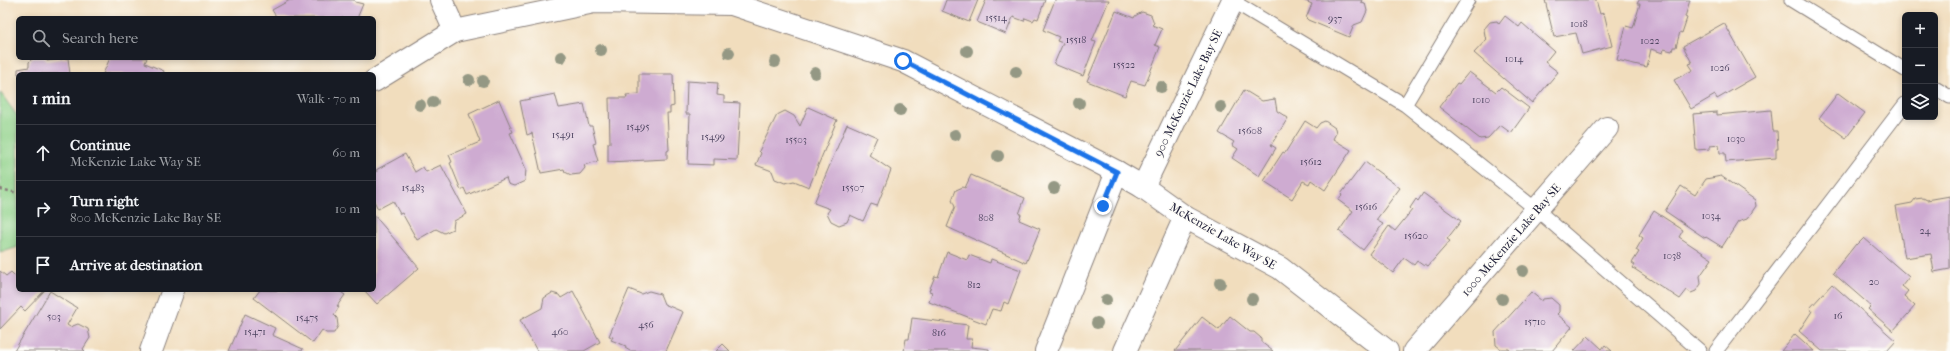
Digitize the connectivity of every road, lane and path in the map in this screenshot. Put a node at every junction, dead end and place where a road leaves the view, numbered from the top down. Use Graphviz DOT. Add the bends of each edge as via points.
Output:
graph roads {
  1 [pos="441,0"];
  2 [pos="1232,0"];
  3 [pos="1468,0"];
  4 [pos="1791,0"];
  5 [pos="733,2"];
  6 [pos="454,31"];
  7 [pos="1902,68"];
  8 [pos="376,80"];
  9 [pos="1938,90"];
  10 [pos="1950,97"];
  11 [pos="1405,105"];
  12 [pos="1902,108"];
  13 [pos="1608,128"];
  14 [pos="1117,172"];
  15 [pos="1143,187"];
  16 [pos="0,189"];
  17 [pos="16,193"];
  18 [pos="1537,210"];
  19 [pos="1185,217"];
  20 [pos="172,292"];
  21 [pos="151,351"];
  22 [pos="1046,351"];
  23 [pos="1125,351"];
  24 [pos="1386,351"];
  25 [pos="1414,351"];
  26 [pos="1700,351"];
  27 [pos="1716,351"];
  1 -- 6 [label="street"];
  2 -- 11 [label="lane"];
  2 -- 15 [label="street, 900 McKenzie Lake Bay SE"];
  3 -- 11 [label="lane"];
  4 -- 7 [label="lane"];
  5 -- 6 [label="street, McKenzie Lake Way SE" via="594,2"];
  5 -- 14 [label="street, McKenzie Lake Way SE" via="903,61"];
  6 -- 8 [label="street, McKenzie Lake Way SE"];
  9 -- 10 [label="lane"];
  11 -- 18 [label="lane"];
  12 -- 27 [label="lane"];
  13 -- 18 [label="street, 1000 McKenzie Lake Bay SE"];
  14 -- 15 [label="street, McKenzie Lake Way SE"];
  14 -- 22 [label="street"];
  15 -- 19 [label="street, McKenzie Lake Way SE"];
  16 -- 17 [label="path"];
  18 -- 25 [label="street, 1000 McKenzie Lake Bay SE"];
  18 -- 26 [label="lane"];
  19 -- 23 [label="street"];
  19 -- 24 [label="street, McKenzie Lake Way SE" via="1280,268"];
  20 -- 21 [label="street"];
}
